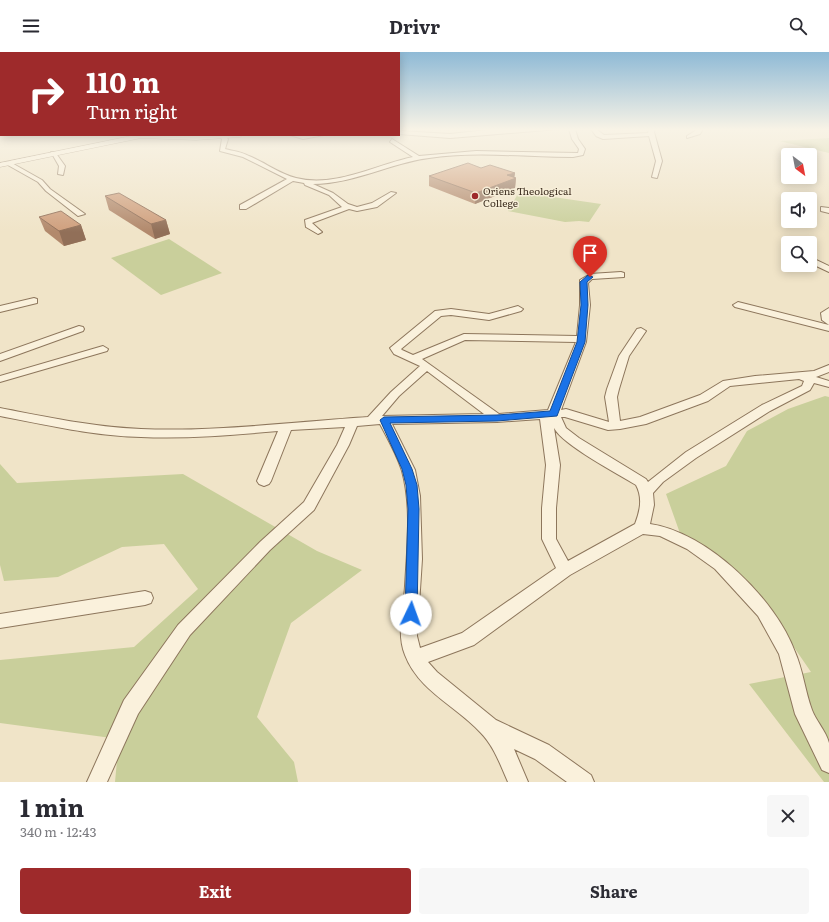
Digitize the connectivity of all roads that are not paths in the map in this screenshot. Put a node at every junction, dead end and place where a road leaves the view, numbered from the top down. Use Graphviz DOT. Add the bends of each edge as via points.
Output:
graph roads {
  1 [pos="8,163"];
  2 [pos="60,163"];
  3 [pos="259,163"];
  4 [pos="394,163"];
  5 [pos="658,163"];
  6 [pos="0,165"];
  7 [pos="61,174"];
  8 [pos="655,177"];
  9 [pos="292,179"];
  10 [pos="299,181"];
  11 [pos="393,193"];
  12 [pos="242,207"];
  13 [pos="349,207"];
  14 [pos="81,214"];
  15 [pos="318,232"];
  16 [pos="817,263"];
  17 [pos="829,269"];
  18 [pos="622,275"];
  19 [pos="34,300"];
  20 [pos="738,305"];
  21 [pos="0,309"];
  22 [pos="518,309"];
  23 [pos="829,311"];
  24 [pos="829,322"];
  25 [pos="829,328"];
  26 [pos="79,329"];
  27 [pos="641,331"];
  28 [pos="582,339"];
  29 [pos="103,348"];
  30 [pos="0,358"];
  31 [pos="413,359"];
  32 [pos="426,366"];
  33 [pos="829,368"];
  34 [pos="806,378"];
  35 [pos="0,379"];
  36 [pos="829,384"];
  37 [pos="0,412"];
  38 [pos="550,414"];
  39 [pos="497,418"];
  40 [pos="378,421"];
  41 [pos="353,422"];
  42 [pos="615,425"];
  43 [pos="286,427"];
  44 [pos="264,481"];
  45 [pos="647,491"];
  46 [pos="641,528"];
  47 [pos="565,570"];
  48 [pos="145,598"];
  49 [pos="0,621"];
  50 [pos="415,658"];
  51 [pos="490,728"];
  52 [pos="829,763"];
  53 [pos="96,782"];
  54 [pos="518,782"];
  55 [pos="584,782"];
  1 -- 6 [label="street"];
  1 -- 14 [label="street" via="40,181"];
  2 -- 7 [label="street"];
  3 -- 9 [label="street"];
  4 -- 10 [label="street" via="327,181"];
  5 -- 8 [label="street"];
  9 -- 10 [label="street"];
  9 -- 12 [label="street"];
  10 -- 13 [label="street" via="331,194"];
  11 -- 13 [label="street" via="370,206 357,209"];
  13 -- 15 [label="street" via="308,222"];
  16 -- 17 [label="street"];
  18 -- 28 [label="street" via="590,277 583,282 585,305"];
  19 -- 21 [label="street"];
  20 -- 25 [label="street"];
  22 -- 31 [label="street" via="489,317 451,312 435,314 395,348"];
  23 -- 24 [label="street" via="826,313"];
  26 -- 30 [label="street"];
  27 -- 42 [label="street" via="624,356 613,389 611,397"];
  28 -- 31 [label="street" via="464,337"];
  28 -- 38 [label="street"];
  29 -- 35 [label="street"];
  31 -- 32 [label="street"];
  32 -- 39 [label="street"];
  32 -- 40 [label="street" via="395,394"];
  33 -- 34 [label="street"];
  34 -- 36 [label="street"];
  34 -- 42 [label="street" via="755,378 727,383 704,398 681,407 642,421"];
  34 -- 45 [label="street" via="806,388 766,408 692,455 658,479"];
  37 -- 43 [label="street" via="84,428 142,433"];
  38 -- 39 [label="street"];
  38 -- 42 [label="street" via="566,413 608,426"];
  38 -- 45 [label="street" via="561,430 635,477 642,482"];
  38 -- 47 [label="street" via="553,465 549,539"];
  39 -- 40 [label="street"];
  40 -- 41 [label="street"];
  40 -- 50 [label="street" via="407,469 412,485 413,586 409,641"];
  41 -- 43 [label="street"];
  41 -- 53 [label="street" via="309,506 265,546 184,630 131,707"];
  43 -- 44 [label="street"];
  45 -- 46 [label="street" via="649,506"];
  46 -- 47 [label="street"];
  46 -- 52 [label="street" via="662,531 692,545 720,565 764,611 787,652 804,714"];
  47 -- 50 [label="street" via="468,639"];
  48 -- 49 [label="street"];
  50 -- 51 [label="street" via="428,677"];
  51 -- 54 [label="street"];
  51 -- 55 [label="street" via="542,752"];
}
